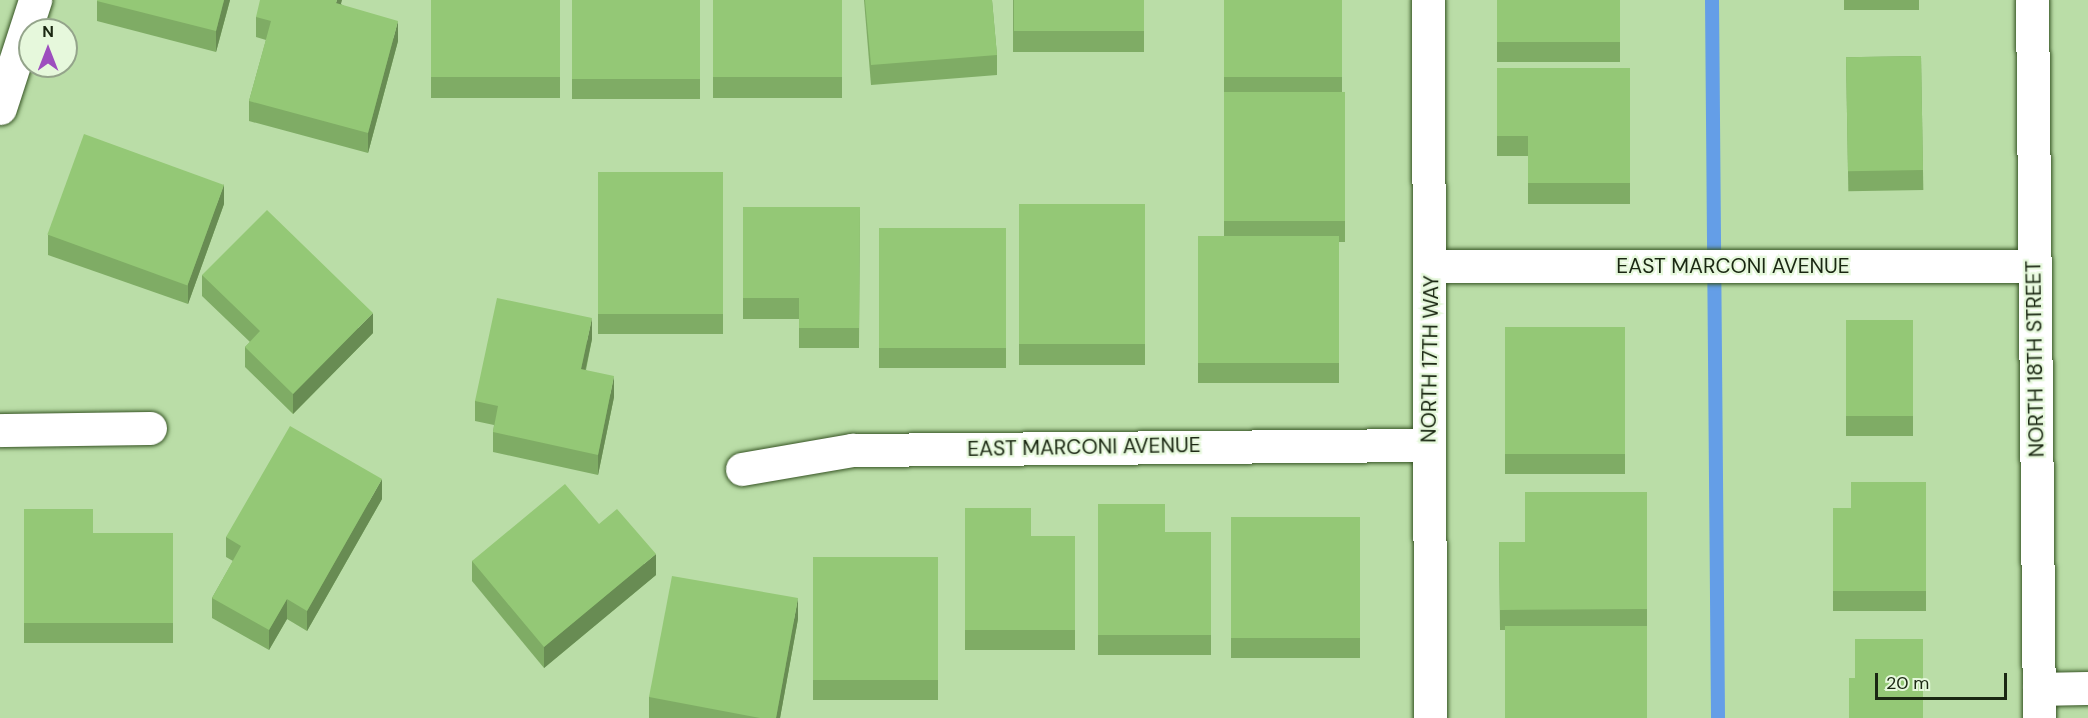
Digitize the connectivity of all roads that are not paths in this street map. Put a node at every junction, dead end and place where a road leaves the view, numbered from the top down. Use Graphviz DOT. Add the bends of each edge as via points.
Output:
graph roads {
  1 [pos="35,0"];
  2 [pos="1428,0"];
  3 [pos="2032,0"];
  4 [pos="0,108"];
  5 [pos="1432,266"];
  6 [pos="2034,266"];
  7 [pos="150,428"];
  8 [pos="0,430"];
  9 [pos="1428,445"];
  10 [pos="742,469"];
  11 [pos="2088,688"];
  12 [pos="2039,703"];
  13 [pos="1430,718"];
  1 -- 4 [label="street"];
  2 -- 5 [label="street, NORTH 17TH WAY"];
  3 -- 6 [label="street, NORTH 18TH STREET"];
  5 -- 6 [label="street, EAST MARCONI AVENUE"];
  5 -- 9 [label="street, NORTH 17TH WAY"];
  6 -- 12 [label="street, NORTH 18TH STREET"];
  7 -- 8 [label="street"];
  9 -- 10 [label="street, EAST MARCONI AVENUE" via="852,450"];
  9 -- 13 [label="street, NORTH 17TH WAY"];
  11 -- 12 [label="street"];
}
